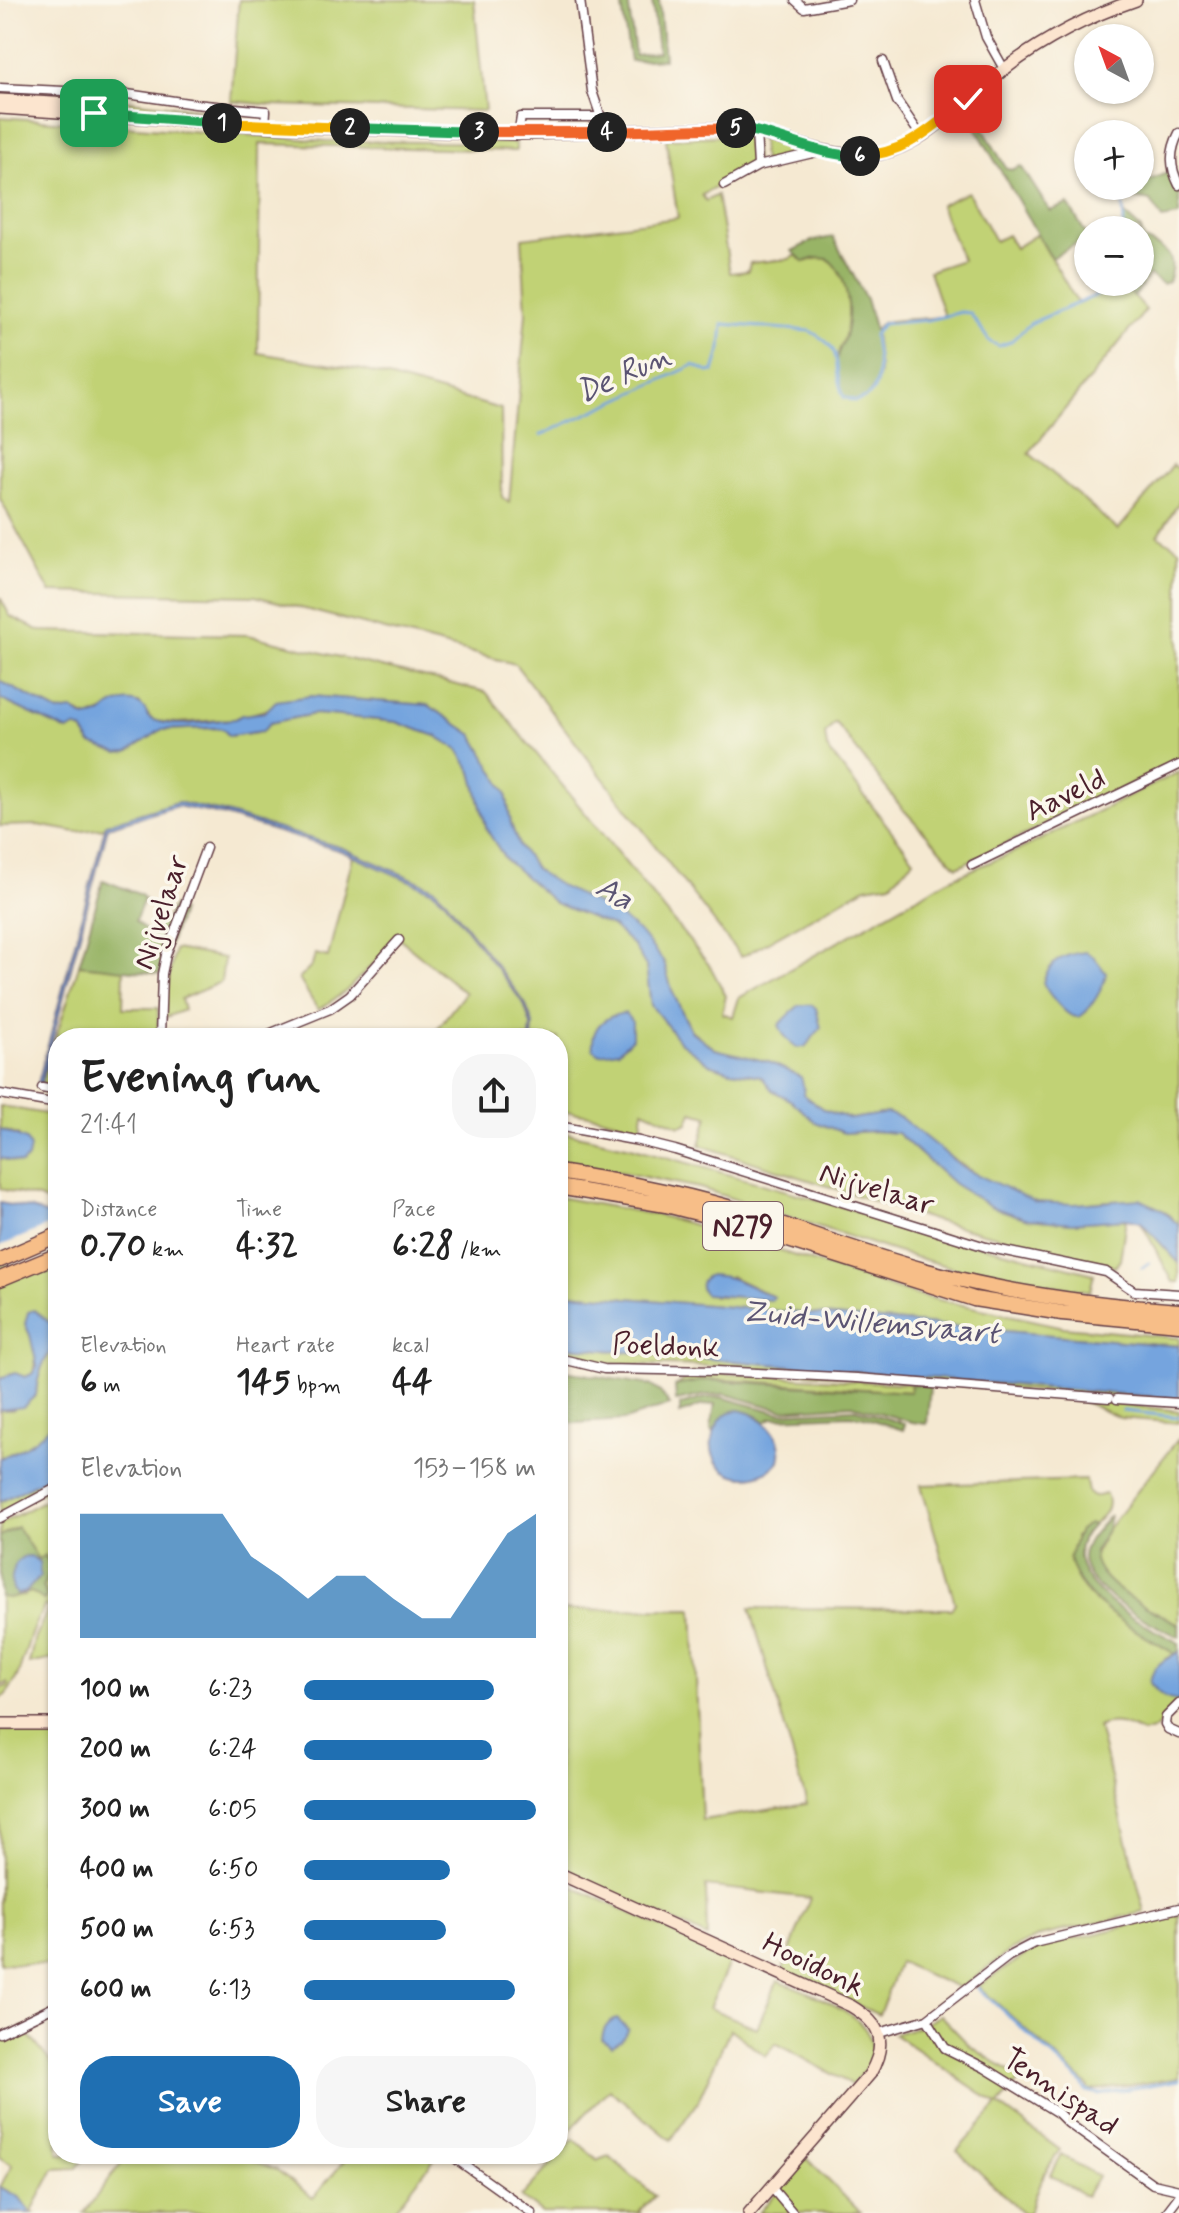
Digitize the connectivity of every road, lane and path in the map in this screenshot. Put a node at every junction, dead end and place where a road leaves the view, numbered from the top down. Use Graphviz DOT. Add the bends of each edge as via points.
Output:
graph roads {
  1 [pos="795,0"];
  2 [pos="849,0"];
  3 [pos="975,0"];
  4 [pos="1136,0"];
  5 [pos="581,1"];
  6 [pos="883,61"];
  7 [pos="1004,69"];
  8 [pos="0,88"];
  9 [pos="0,100"];
  10 [pos="0,108"];
  11 [pos="602,117"];
  12 [pos="265,119"];
  13 [pos="756,130"];
  14 [pos="518,136"];
  15 [pos="921,136"];
  16 [pos="606,137"];
  17 [pos="1178,138"];
  18 [pos="822,151"];
  19 [pos="758,166"];
  20 [pos="724,185"];
  21 [pos="1179,185"];
  22 [pos="1179,765"];
  23 [pos="206,848"];
  24 [pos="972,865"];
  25 [pos="399,940"];
  26 [pos="160,1028"];
  27 [pos="287,1028"];
  28 [pos="42,1088"];
  29 [pos="48,1089"];
  30 [pos="0,1094"];
  31 [pos="48,1102"];
  32 [pos="568,1128"];
  33 [pos="568,1174"];
  34 [pos="568,1189"];
  35 [pos="48,1239"];
  36 [pos="48,1259"];
  37 [pos="0,1260"];
  38 [pos="0,1279"];
  39 [pos="1179,1294"];
  40 [pos="1179,1311"];
  41 [pos="1179,1324"];
  42 [pos="568,1360"];
  43 [pos="1179,1403"];
  44 [pos="48,1492"];
  45 [pos="0,1518"];
  46 [pos="1179,1704"];
  47 [pos="0,1724"];
  48 [pos="48,1724"];
  49 [pos="1179,1734"];
  50 [pos="568,1878"];
  51 [pos="1179,1908"];
  52 [pos="48,2010"];
  53 [pos="927,2019"];
  54 [pos="0,2033"];
  55 [pos="879,2033"];
  56 [pos="463,2164"];
  57 [pos="771,2187"];
  58 [pos="1179,2193"];
  59 [pos="532,2213"];
  60 [pos="749,2213"];
  61 [pos="793,2213"];
  62 [pos="1166,2213"];
  1 -- 2 [label="street" via="804,8"];
  3 -- 7 [label="street" via="986,37"];
  4 -- 7 [label="main road" via="1062,31"];
  5 -- 11 [label="street" via="592,91"];
  6 -- 15 [label="street" via="897,101"];
  7 -- 15 [label="main road"];
  8 -- 12 [label="street" via="127,94"];
  9 -- 12 [label="main road"];
  10 -- 12 [label="main road"];
  11 -- 14 [label="street" via="521,117"];
  11 -- 16 [label="street"];
  12 -- 14 [label="main road"];
  13 -- 16 [label="main road" via="706,128"];
  13 -- 18 [label="main road"];
  13 -- 19 [label="street"];
  14 -- 16 [label="main road"];
  15 -- 18 [label="main road" via="898,150 873,155"];
  17 -- 21 [label="street" via="1171,161"];
  18 -- 19 [label="street"];
  19 -- 20 [label="street"];
  22 -- 24 [label="street, Aaveld"];
  23 -- 26 [label="street, Nijvelaar" via="166,955"];
  25 -- 27 [label="street" via="350,995"];
  28 -- 29 [label="street"];
  30 -- 31 [label="street"];
  32 -- 39 [label="street, Nijvelaar" via="687,1154 986,1247 1106,1272 1134,1291"];
  33 -- 40 [label="highway, N279" via="729,1207 985,1285 1100,1305"];
  34 -- 41 [label="highway, N279" via="725,1220 974,1299"];
  35 -- 37 [label="highway"];
  36 -- 38 [label="highway"];
  42 -- 43 [label="street, Poeldonk" via="615,1370 857,1378"];
  44 -- 45 [label="street"];
  46 -- 49 [label="street" via="1165,1724"];
  47 -- 48 [label="main road"];
  50 -- 55 [label="main road, Hooidonk" via="851,2006"];
  51 -- 53 [label="street" via="1034,1943"];
  52 -- 54 [label="street"];
  53 -- 55 [label="street"];
  53 -- 58 [label="street, Tennispad" via="945,2048 1058,2113 1153,2184"];
  55 -- 57 [label="main road, Hooidonk" via="880,2051 870,2074"];
  56 -- 59 [label="street"];
  57 -- 60 [label="main road, Hooidonk"];
  57 -- 61 [label="street"];
  58 -- 62 [label="street"];
}
